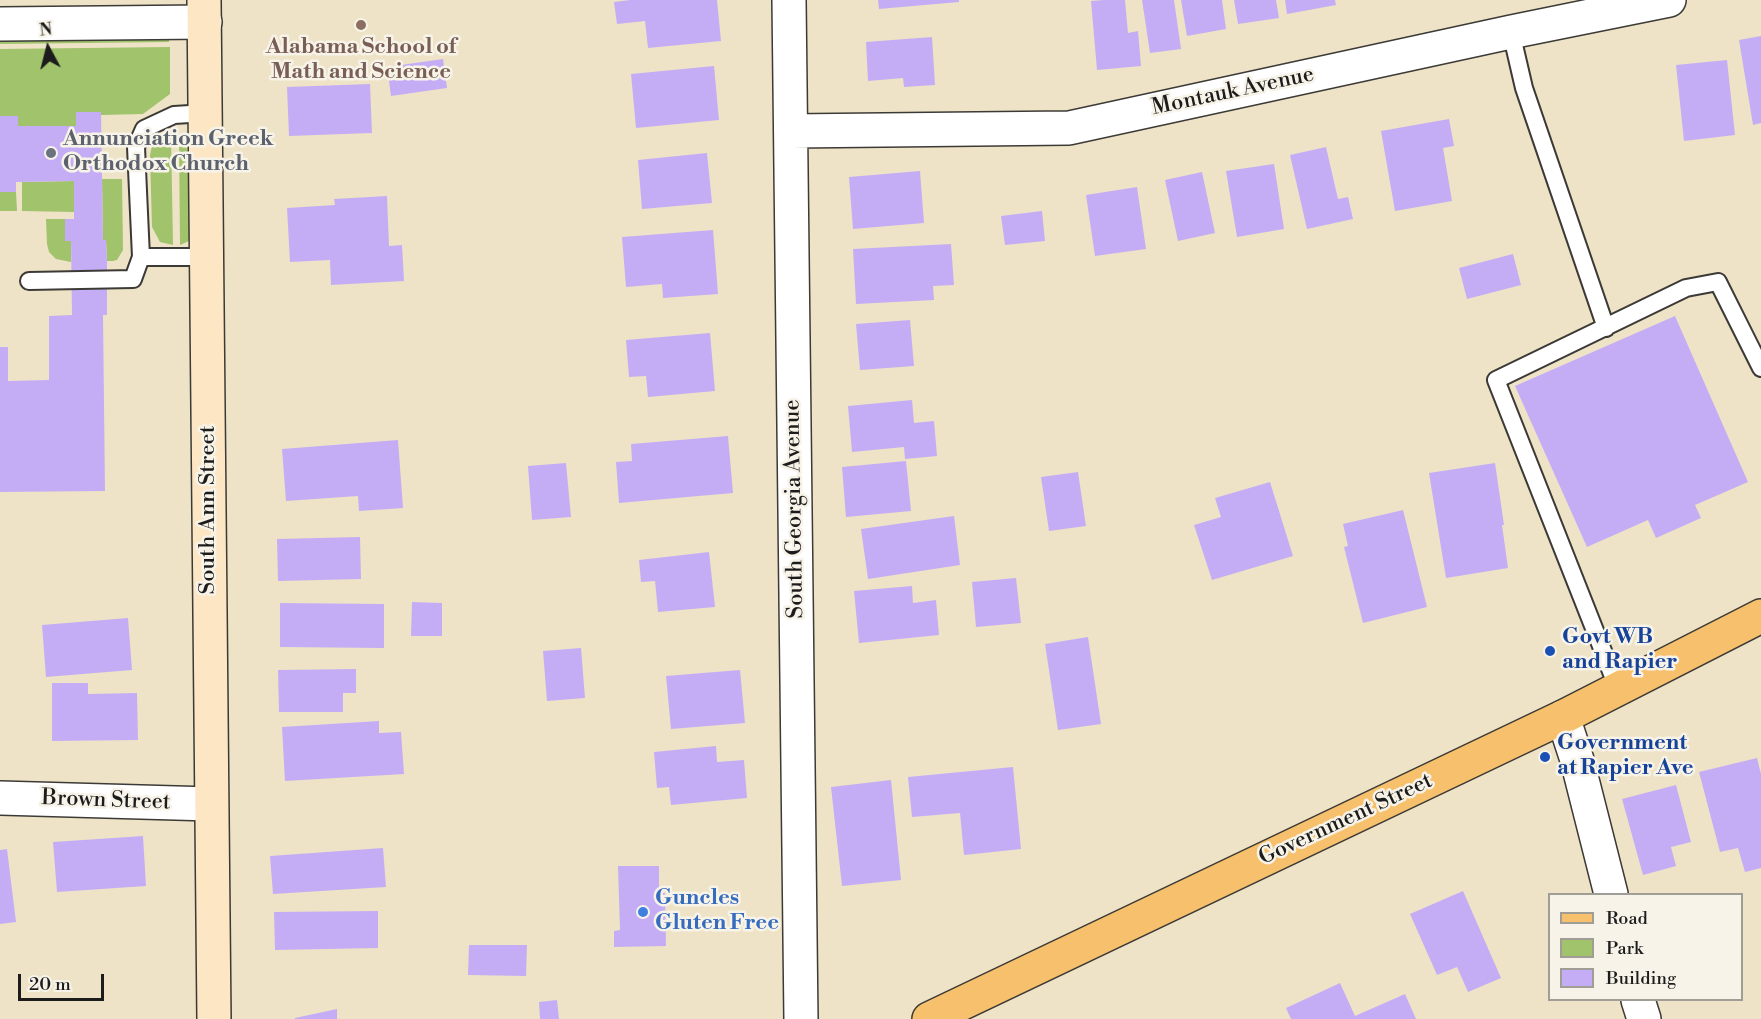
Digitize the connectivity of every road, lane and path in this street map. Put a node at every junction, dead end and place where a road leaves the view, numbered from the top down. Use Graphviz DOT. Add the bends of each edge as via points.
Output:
graph roads {
  1 [pos="789,0"];
  2 [pos="1669,0"];
  3 [pos="205,11"];
  4 [pos="0,24"];
  5 [pos="1512,32"];
  6 [pos="206,113"];
  7 [pos="791,131"];
  8 [pos="141,257"];
  9 [pos="207,257"];
  10 [pos="29,281"];
  11 [pos="1606,328"];
  12 [pos="1761,368"];
  13 [pos="1761,616"];
  14 [pos="1618,689"];
  15 [pos="1563,717"];
  16 [pos="0,798"];
  17 [pos="212,804"];
  18 [pos="1611,893"];
  19 [pos="1639,1001"];
  20 [pos="214,1019"];
  21 [pos="801,1019"];
  22 [pos="929,1019"];
  23 [pos="1644,1019"];
  1 -- 7 [label="street, South Georgia Avenue"];
  2 -- 5 [label="street, Montauk Avenue"];
  3 -- 4 [label="street"];
  3 -- 6 [label="street, South Ann Street"];
  5 -- 7 [label="street, Montauk Avenue" via="1069,128"];
  5 -- 11 [label="lane" via="1524,87"];
  6 -- 8 [label="lane" via="174,115 144,129 136,147"];
  6 -- 9 [label="street, South Ann Street"];
  7 -- 21 [label="street, South Georgia Avenue"];
  8 -- 9 [label="lane"];
  8 -- 10 [label="lane" via="134,279"];
  9 -- 17 [label="street, South Ann Street"];
  11 -- 12 [label="lane" via="1686,288 1718,282"];
  11 -- 14 [label="lane" via="1496,380"];
  13 -- 14 [label="main road, Government Street"];
  14 -- 15 [label="main road, Government Street"];
  15 -- 18 [label="street"];
  15 -- 22 [label="main road, Government Street"];
  16 -- 17 [label="street, Brown Street"];
  17 -- 20 [label="street, South Ann Street"];
  19 -- 23 [label="street"];
}
